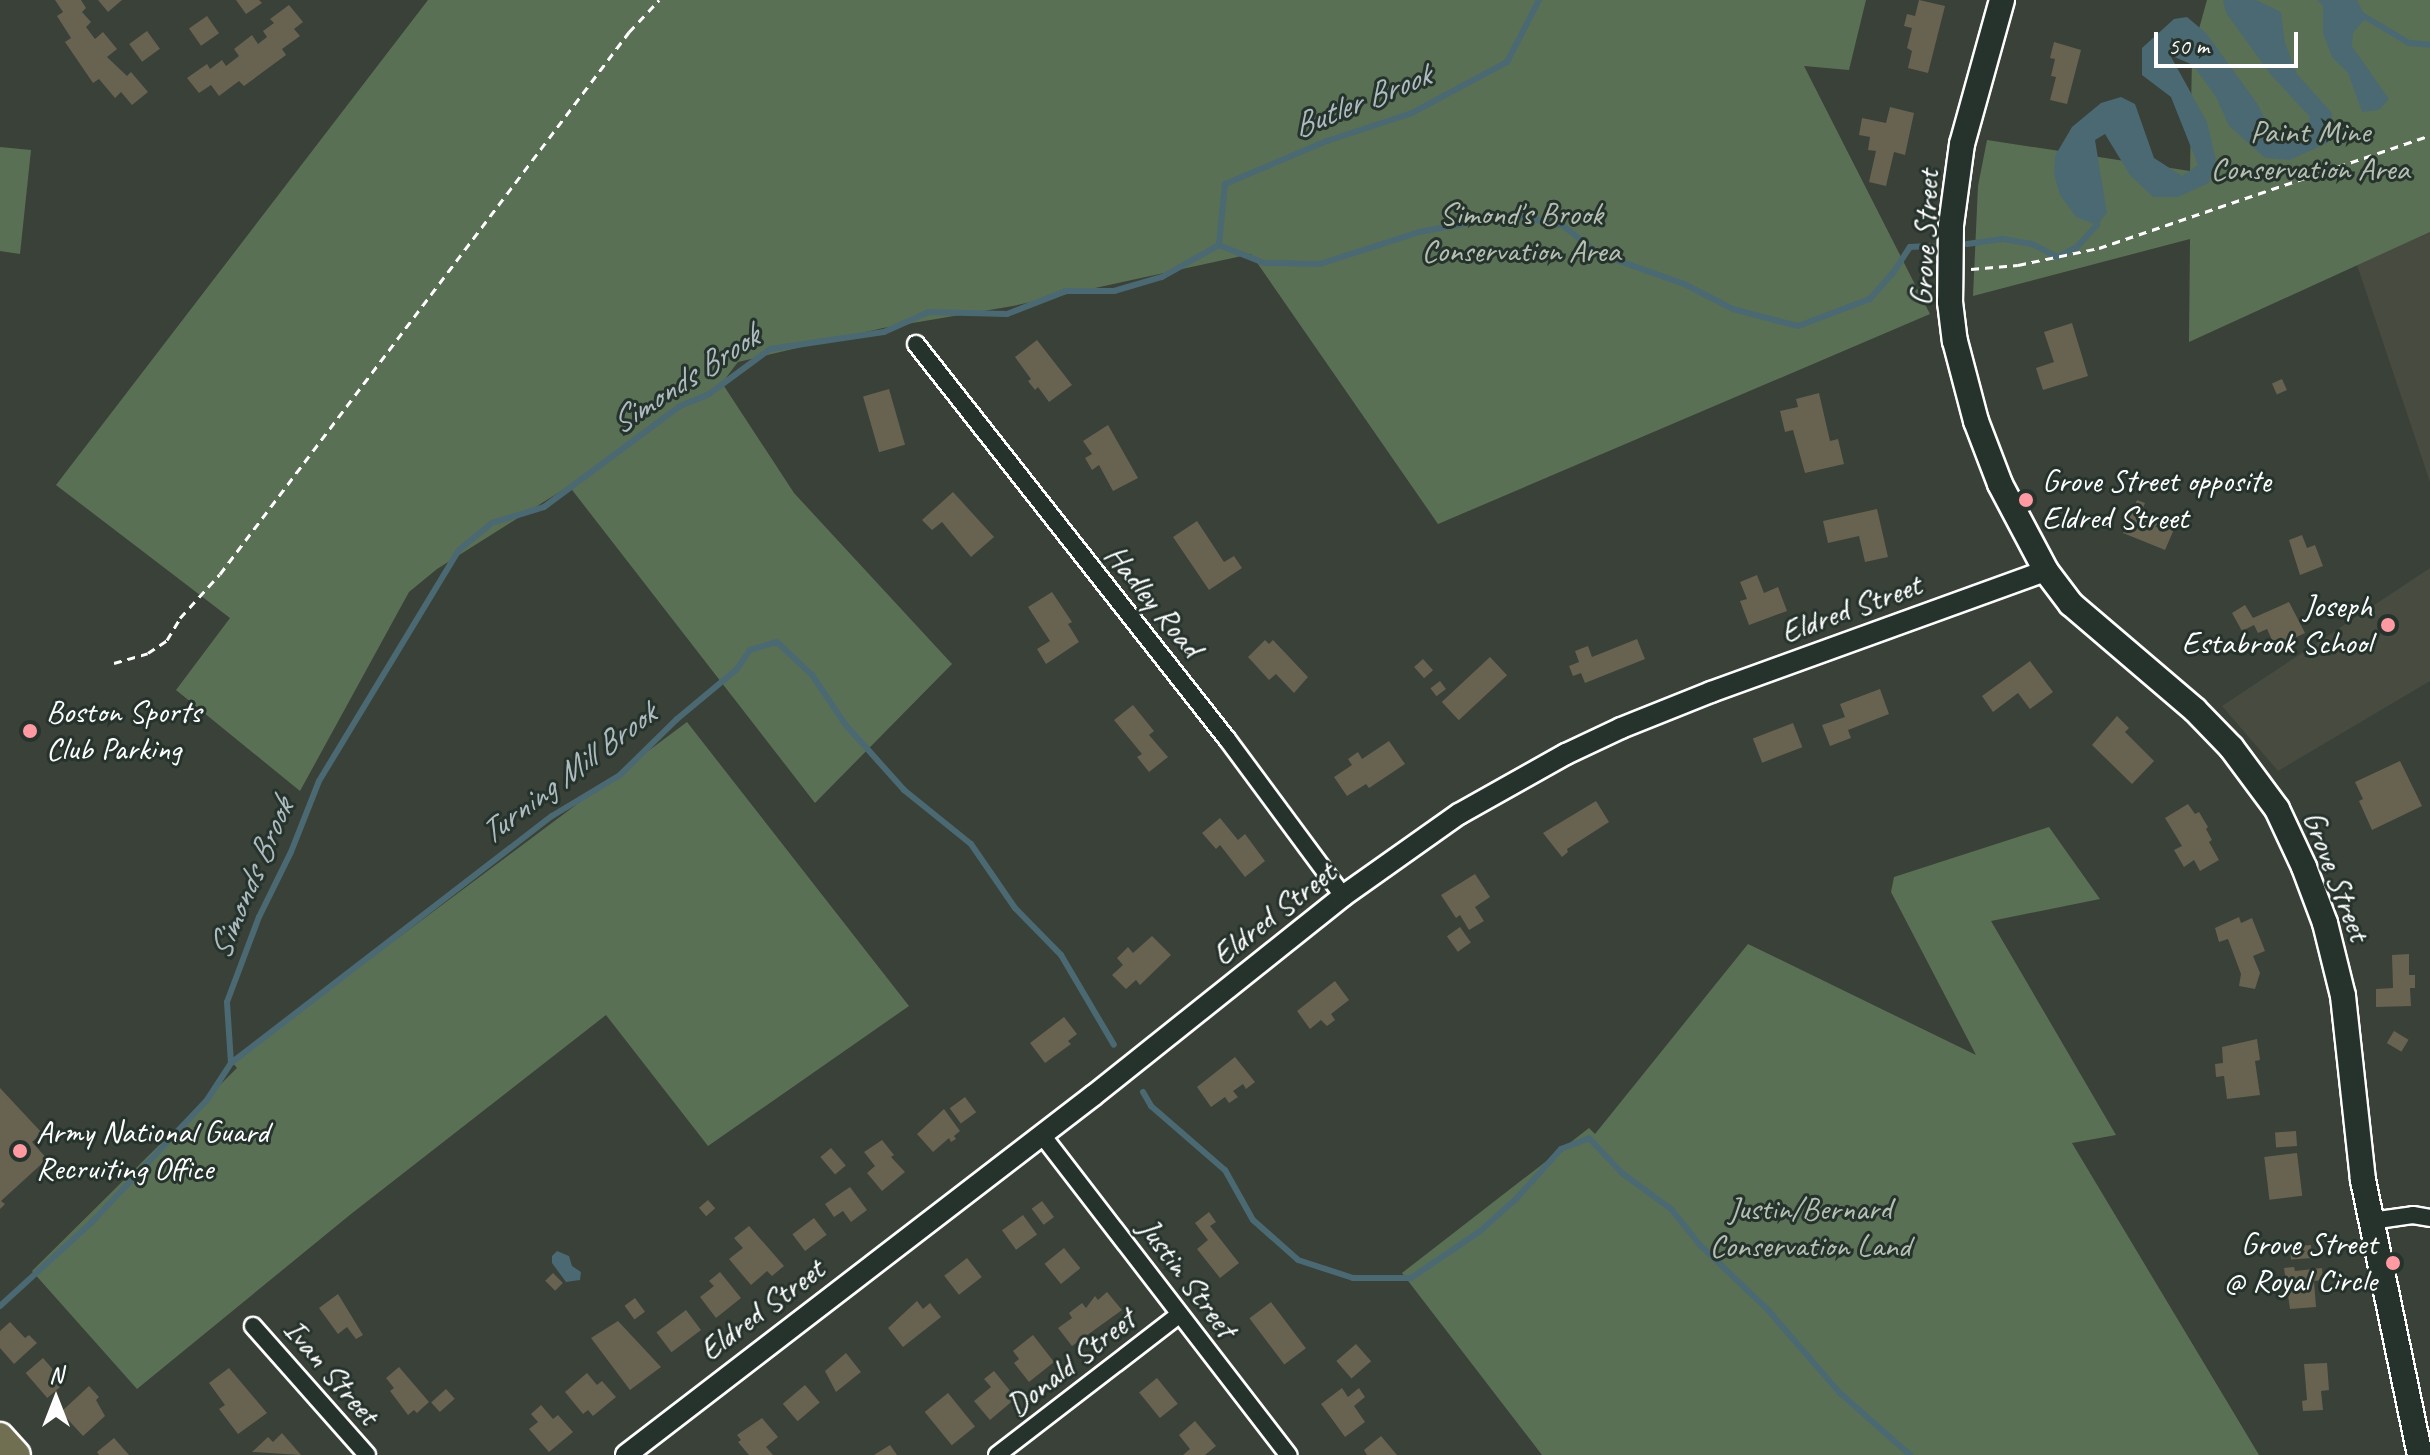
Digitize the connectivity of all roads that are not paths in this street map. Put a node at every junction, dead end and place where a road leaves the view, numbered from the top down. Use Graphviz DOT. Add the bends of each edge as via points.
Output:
graph roads {
  1 [pos="2002,0"];
  2 [pos="916,344"];
  3 [pos="2046,571"];
  4 [pos="1343,896"];
  5 [pos="1042,1135"];
  6 [pos="2430,1218"];
  7 [pos="2371,1221"];
  8 [pos="1179,1315"];
  9 [pos="253,1326"];
  10 [pos="0,1436"];
  11 [pos="17,1455"];
  12 [pos="367,1455"];
  13 [pos="626,1455"];
  14 [pos="997,1455"];
  15 [pos="1288,1455"];
  16 [pos="2420,1455"];
  1 -- 3 [label="main road, Grove Street" via="1962,144 1949,271 1955,341 1976,421 2000,484"];
  2 -- 4 [label="street, Hadley Road" via="1227,739"];
  3 -- 4 [label="street, Eldred Street" via="1711,692 1579,747 1459,814"];
  3 -- 7 [label="main road, Grove Street" via="2092,623 2231,747 2277,809 2325,923 2343,996"];
  4 -- 5 [label="street, Eldred Street"];
  5 -- 8 [label="street, Justin Street"];
  5 -- 13 [label="street, Eldred Street"];
  6 -- 7 [label="street"];
  7 -- 16 [label="main road, Grove Street"];
  8 -- 14 [label="street, Donald Street"];
  8 -- 15 [label="street, Justin Street"];
  9 -- 12 [label="street, Ivan Street"];
  10 -- 11 [label="main road"];
}
